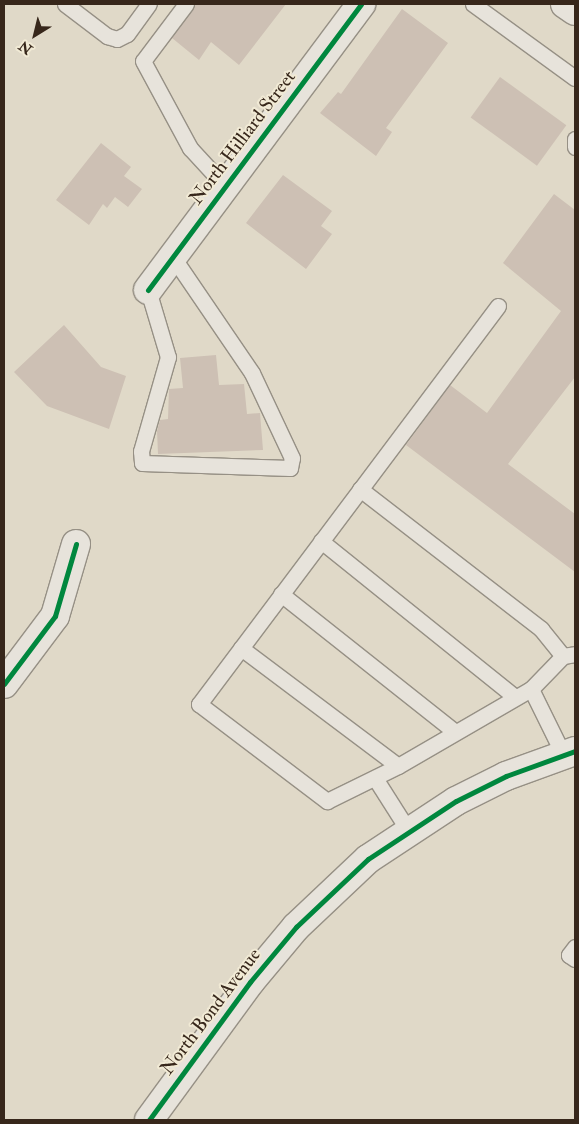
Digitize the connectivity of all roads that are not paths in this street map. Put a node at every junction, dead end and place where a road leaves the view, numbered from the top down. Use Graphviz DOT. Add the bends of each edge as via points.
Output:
graph roads {
  1 [pos="65,4"];
  2 [pos="149,4"];
  3 [pos="186,4"];
  4 [pos="361,4"];
  5 [pos="473,4"];
  6 [pos="566,4"];
  7 [pos="575,11"];
  8 [pos="575,78"];
  9 [pos="575,140"];
  10 [pos="575,147"];
  11 [pos="225,186"];
  12 [pos="173,258"];
  13 [pos="148,290"];
  14 [pos="498,306"];
  15 [pos="360,490"];
  16 [pos="321,541"];
  17 [pos="76,544"];
  18 [pos="281,594"];
  19 [pos="241,648"];
  20 [pos="569,655"];
  21 [pos="4,684"];
  22 [pos="531,689"];
  23 [pos="514,697"];
  24 [pos="455,732"];
  25 [pos="569,753"];
  26 [pos="398,766"];
  27 [pos="375,778"];
  28 [pos="408,830"];
  29 [pos="575,947"];
  30 [pos="575,959"];
  31 [pos="149,1120"];
  1 -- 2 [label="lane" via="107,36 117,39 127,34"];
  3 -- 11 [label="lane" via="143,61 190,148"];
  4 -- 11 [label="street, North Hilliard Street"];
  5 -- 8 [label="lane"];
  6 -- 7 [label="street"];
  9 -- 10 [label="lane"];
  11 -- 12 [label="street, North Hilliard Street"];
  12 -- 13 [label="street, North Hilliard Street"];
  12 -- 13 [label="lane" via="252,373 292,458 290,468 142,463 141,450 168,357"];
  14 -- 15 [label="lane"];
  15 -- 16 [label="lane"];
  15 -- 20 [label="lane" via="541,629"];
  16 -- 18 [label="lane"];
  16 -- 23 [label="lane"];
  17 -- 21 [label="street" via="55,616"];
  18 -- 19 [label="lane"];
  18 -- 24 [label="lane"];
  19 -- 26 [label="lane"];
  19 -- 27 [label="lane" via="199,704 327,801"];
  20 -- 22 [label="lane"];
  22 -- 23 [label="lane"];
  22 -- 25 [label="lane"];
  23 -- 24 [label="lane"];
  24 -- 26 [label="lane"];
  25 -- 28 [label="street, North Bond Avenue" via="506,776"];
  26 -- 27 [label="lane"];
  27 -- 28 [label="lane"];
  28 -- 31 [label="street, North Bond Avenue" via="368,859 296,927 250,982"];
  29 -- 30 [label="lane" via="570,955"];
}
